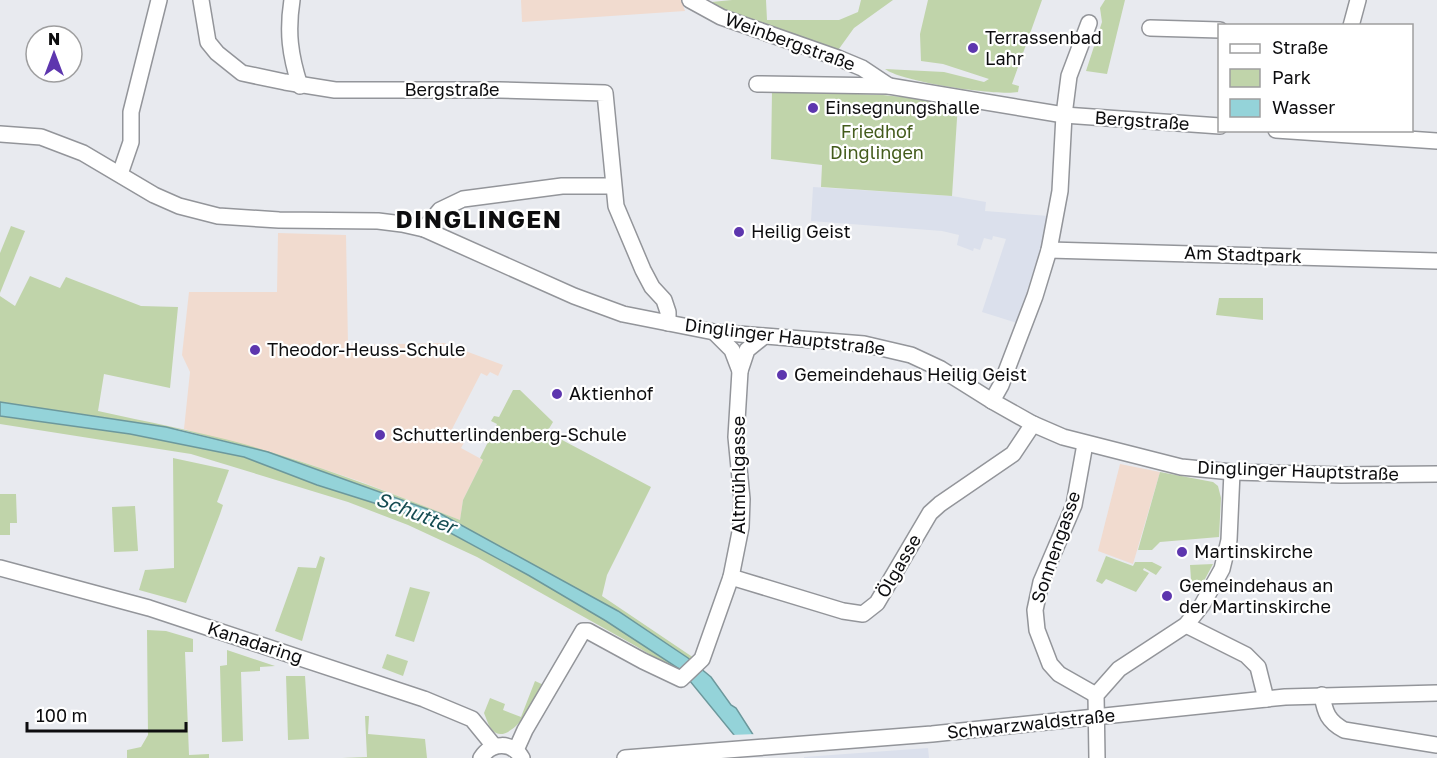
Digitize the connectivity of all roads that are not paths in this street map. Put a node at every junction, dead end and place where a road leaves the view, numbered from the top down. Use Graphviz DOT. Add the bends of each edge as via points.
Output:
graph roads {
  1 [pos="159,0"];
  2 [pos="201,0"];
  3 [pos="292,0"];
  4 [pos="690,0"];
  5 [pos="1358,0"];
  6 [pos="1089,23"];
  7 [pos="1352,24"];
  8 [pos="1150,28"];
  9 [pos="1218,30"];
  10 [pos="838,58"];
  11 [pos="757,84"];
  12 [pos="830,84"];
  13 [pos="300,86"];
  14 [pos="889,86"];
  15 [pos="1064,115"];
  16 [pos="1218,126"];
  17 [pos="1319,132"];
  18 [pos="1340,133"];
  19 [pos="0,134"];
  20 [pos="1437,141"];
  21 [pos="120,174"];
  22 [pos="613,186"];
  23 [pos="424,229"];
  24 [pos="1049,250"];
  25 [pos="1437,261"];
  26 [pos="668,323"];
  27 [pos="714,332"];
  28 [pos="763,337"];
  29 [pos="740,371"];
  30 [pos="992,401"];
  31 [pos="1033,424"];
  32 [pos="1085,444"];
  33 [pos="1232,472"];
  34 [pos="1437,474"];
  35 [pos="0,568"];
  36 [pos="731,577"];
  37 [pos="1186,626"];
  38 [pos="1437,693"];
  39 [pos="1096,695"];
  40 [pos="1322,695"];
  41 [pos="1266,699"];
  42 [pos="1095,718"];
  43 [pos="1437,745"];
  44 [pos="494,746"];
  45 [pos="519,754"];
  46 [pos="481,758"];
  47 [pos="625,758"];
  48 [pos="1097,758"];
  1 -- 21 [label="street" via="132,112 131,142"];
  2 -- 13 [label="street, Bergstraße" via="208,42 217,53 242,72"];
  3 -- 13 [label="street" via="290,47"];
  4 -- 10 [label="street, Weinbergstraße" via="721,17"];
  5 -- 7 [label="street"];
  6 -- 15 [label="street" via="1069,76"];
  8 -- 9 [label="street"];
  10 -- 12 [label="street"];
  10 -- 14 [label="street, Weinbergstraße"];
  11 -- 12 [label="street, Bergstraße"];
  12 -- 14 [label="street, Bergstraße"];
  13 -- 22 [label="street, Bergstraße" via="335,90 605,93"];
  14 -- 15 [label="street, Bergstraße"];
  15 -- 16 [label="street, Bergstraße"];
  15 -- 24 [label="street" via="1060,191"];
  17 -- 18 [label="street"];
  18 -- 20 [label="street"];
  19 -- 21 [label="street, Dinglinger Hauptstraße" via="41,137 83,153"];
  21 -- 23 [label="street, Dinglinger Hauptstraße" via="179,206 218,216 378,221"];
  22 -- 23 [label="street" via="562,186 463,200 440,210"];
  22 -- 26 [label="street" via="622,222 652,287 664,300"];
  23 -- 26 [label="street, Dinglinger Hauptstraße" via="595,304"];
  24 -- 25 [label="street, Am Stadtpark"];
  24 -- 30 [label="street" via="1035,296"];
  26 -- 27 [label="street, Dinglinger Hauptstraße"];
  27 -- 28 [label="street, Dinglinger Hauptstraße"];
  27 -- 29 [label="street" via="732,350"];
  28 -- 29 [label="street, Altmühlgasse" via="747,350"];
  28 -- 30 [label="street, Dinglinger Hauptstraße" via="864,344 902,352 941,369"];
  29 -- 36 [label="street, Altmühlgasse" via="736,437 741,527"];
  30 -- 31 [label="street, Dinglinger Hauptstraße"];
  31 -- 32 [label="street, Dinglinger Hauptstraße"];
  31 -- 36 [label="street, Ölgasse" via="1013,454 930,513 877,603 863,614"];
  32 -- 33 [label="street, Dinglinger Hauptstraße" via="1181,467"];
  32 -- 39 [label="street, Sonnengasse" via="1074,505 1041,582 1035,610 1037,630 1050,664 1059,674"];
  33 -- 34 [label="street, Dinglinger Hauptstraße"];
  33 -- 37 [label="street" via="1229,540 1222,569"];
  35 -- 44 [label="street, Kanadaring" via="149,608 424,699 472,719"];
  36 -- 45 [label="street, Altmühlgasse" via="702,659 683,677 583,631 525,730"];
  37 -- 39 [label="street" via="1119,669"];
  37 -- 41 [label="street" via="1246,655 1258,667"];
  38 -- 40 [label="street, Schwarzwaldstraße"];
  39 -- 42 [label="street"];
  40 -- 41 [label="street, Schwarzwaldstraße"];
  40 -- 43 [label="street" via="1325,713 1344,730"];
  41 -- 42 [label="street, Schwarzwaldstraße"];
  42 -- 47 [label="street, Schwarzwaldstraße"];
  42 -- 48 [label="street"];
  44 -- 45 [label="street" via="509,746"];
  44 -- 46 [label="street"];
}
